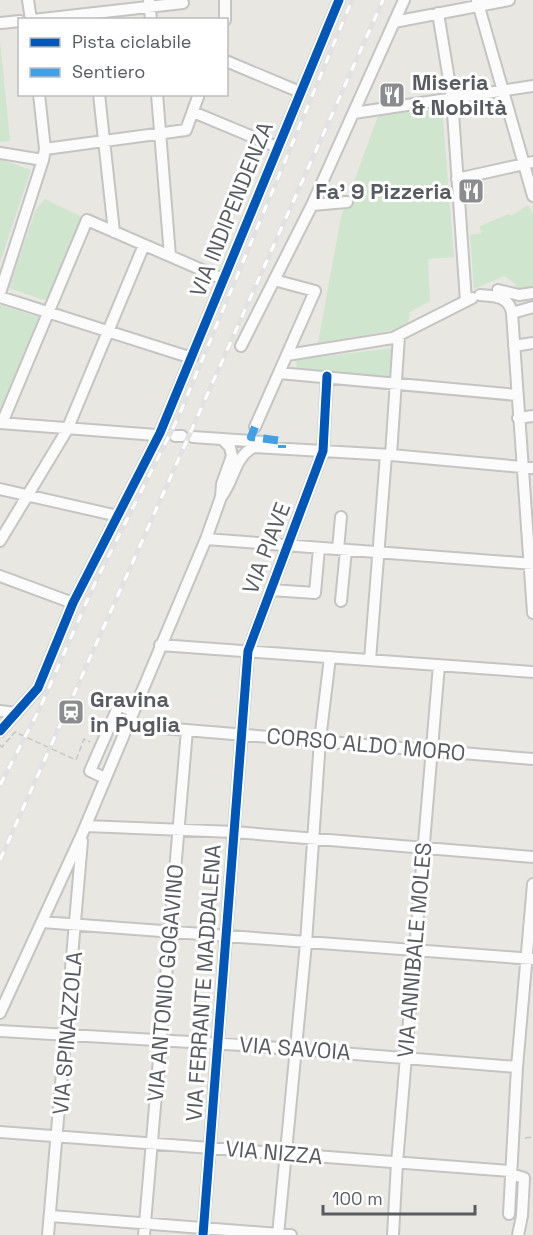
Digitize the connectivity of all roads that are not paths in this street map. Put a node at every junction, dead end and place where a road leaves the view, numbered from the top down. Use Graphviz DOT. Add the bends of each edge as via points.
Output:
graph roads {
  1 [pos="28,0"];
  2 [pos="88,0"];
  3 [pos="225,0"];
  4 [pos="339,0"];
  5 [pos="404,0"];
  6 [pos="509,0"];
  7 [pos="149,3"];
  8 [pos="183,3"];
  9 [pos="478,3"];
  10 [pos="438,14"];
  11 [pos="90,16"];
  12 [pos="32,18"];
  13 [pos="61,18"];
  14 [pos="151,18"];
  15 [pos="225,18"];
  16 [pos="18,21"];
  17 [pos="394,22"];
  18 [pos="1,23"];
  19 [pos="228,62"];
  20 [pos="533,86"];
  21 [pos="504,91"];
  22 [pos="300,92"];
  23 [pos="39,96"];
  24 [pos="99,96"];
  25 [pos="157,96"];
  26 [pos="199,96"];
  27 [pos="452,98"];
  28 [pos="193,112"];
  29 [pos="354,113"];
  30 [pos="161,133"];
  31 [pos="105,141"];
  32 [pos="277,147"];
  33 [pos="0,153"];
  34 [pos="44,154"];
  35 [pos="528,163"];
  36 [pos="457,178"];
  37 [pos="533,196"];
  38 [pos="347,202"];
  39 [pos="312,205"];
  40 [pos="114,232"];
  41 [pos="144,245"];
  42 [pos="170,256"];
  43 [pos="223,279"];
  44 [pos="274,280"];
  45 [pos="533,292"];
  46 [pos="0,295"];
  47 [pos="480,295"];
  48 [pos="466,301"];
  49 [pos="533,307"];
  50 [pos="49,313"];
  51 [pos="512,313"];
  52 [pos="109,332"];
  53 [pos="399,336"];
  54 [pos="533,343"];
  55 [pos="241,345"];
  56 [pos="514,346"];
  57 [pos="287,355"];
  58 [pos="192,358"];
  59 [pos="279,373"];
  60 [pos="327,376"];
  61 [pos="396,382"];
  62 [pos="517,395"];
  63 [pos="533,416"];
  64 [pos="518,418"];
  65 [pos="1,423"];
  66 [pos="255,427"];
  67 [pos="67,430"];
  68 [pos="158,434"];
  69 [pos="183,436"];
  70 [pos="223,440"];
  71 [pos="282,448"];
  72 [pos="323,451"];
  73 [pos="389,455"];
  74 [pos="528,467"];
  75 [pos="0,489"];
  76 [pos="29,496"];
  77 [pos="221,497"];
  78 [pos="118,516"];
  79 [pos="341,517"];
  80 [pos="206,539"];
  81 [pos="0,541"];
  82 [pos="288,545"];
  83 [pos="319,548"];
  84 [pos="342,549"];
  85 [pos="380,552"];
  86 [pos="531,564"];
  87 [pos="0,576"];
  88 [pos="271,590"];
  89 [pos="341,601"];
  90 [pos="73,603"];
  91 [pos="533,613"];
  92 [pos="160,645"];
  93 [pos="248,651"];
  94 [pos="330,657"];
  95 [pos="370,660"];
  96 [pos="439,665"];
  97 [pos="533,672"];
  98 [pos="0,711"];
  99 [pos="132,711"];
  100 [pos="16,714"];
  101 [pos="126,725"];
  102 [pos="187,730"];
  103 [pos="0,731"];
  104 [pos="242,734"];
  105 [pos="320,740"];
  106 [pos="431,749"];
  107 [pos="533,759"];
  108 [pos="105,778"];
  109 [pos="84,829"];
  110 [pos="178,830"];
  111 [pos="234,832"];
  112 [pos="314,838"];
  113 [pos="423,847"];
  114 [pos="533,857"];
  115 [pos="533,884"];
  116 [pos="42,922"];
  117 [pos="76,924"];
  118 [pos="170,931"];
  119 [pos="226,936"];
  120 [pos="306,943"];
  121 [pos="415,950"];
  122 [pos="530,959"];
  123 [pos="0,1013"];
  124 [pos="0,1030"];
  125 [pos="67,1035"];
  126 [pos="160,1041"];
  127 [pos="218,1043"];
  128 [pos="296,1049"];
  129 [pos="405,1056"];
  130 [pos="518,1067"];
  131 [pos="0,1132"];
  132 [pos="58,1136"];
  133 [pos="152,1142"];
  134 [pos="210,1146"];
  135 [pos="286,1153"];
  136 [pos="397,1163"];
  137 [pos="511,1173"];
  138 [pos="509,1214"];
  139 [pos="51,1216"];
  140 [pos="144,1229"];
  141 [pos="203,1232"];
  142 [pos="278,1234"];
  143 [pos="48,1235"];
  144 [pos="291,1235"];
  145 [pos="393,1235"];
  146 [pos="518,1235"];
  1 -- 12 [label="street"];
  2 -- 11 [label="street"];
  3 -- 15 [label="street"];
  4 -- 22 [label="street, VIA INDIPENDENZA"];
  5 -- 17 [label="street"];
  6 -- 9 [label="street"];
  7 -- 8 [label="street"];
  7 -- 11 [label="street"];
  7 -- 14 [label="street"];
  9 -- 10 [label="street"];
  9 -- 21 [label="street"];
  10 -- 17 [label="street"];
  10 -- 27 [label="street"];
  11 -- 13 [label="street"];
  16 -- 18 [label="street"];
  17 -- 29 [label="street"];
  19 -- 22 [label="street"];
  20 -- 21 [label="street"];
  21 -- 27 [label="street"];
  21 -- 35 [label="street"];
  22 -- 32 [label="street, VIA INDIPENDENZA"];
  23 -- 34 [label="street"];
  24 -- 31 [label="street"];
  25 -- 30 [label="street"];
  26 -- 28 [label="street"];
  27 -- 29 [label="street"];
  27 -- 36 [label="street"];
  28 -- 30 [label="street" via="186,130"];
  28 -- 32 [label="street"];
  29 -- 39 [label="street"];
  30 -- 31 [label="street"];
  30 -- 42 [label="street"];
  31 -- 34 [label="street"];
  31 -- 40 [label="street"];
  32 -- 43 [label="street, VIA INDIPENDENZA"];
  33 -- 34 [label="street"];
  34 -- 46 [label="street"];
  35 -- 36 [label="street"];
  35 -- 37 [label="street"];
  36 -- 48 [label="street"];
  38 -- 39 [label="street"];
  39 -- 44 [label="street"];
  40 -- 41 [label="street"];
  40 -- 50 [label="street" via="87,220"];
  41 -- 42 [label="street"];
  41 -- 52 [label="street"];
  42 -- 43 [label="street"];
  43 -- 58 [label="street, VIA INDIPENDENZA"];
  44 -- 55 [label="street"];
  44 -- 57 [label="street" via="315,291"];
  45 -- 47 [label="street" via="519,295 494,290"];
  46 -- 50 [label="street"];
  47 -- 48 [label="street"];
  47 -- 51 [label="street" via="505,300"];
  48 -- 53 [label="street"];
  49 -- 51 [label="street"];
  50 -- 52 [label="street"];
  50 -- 65 [label="street"];
  51 -- 56 [label="street"];
  52 -- 58 [label="street"];
  52 -- 67 [label="street"];
  53 -- 57 [label="street"];
  53 -- 61 [label="street"];
  54 -- 56 [label="street"];
  56 -- 62 [label="street"];
  57 -- 59 [label="street"];
  58 -- 68 [label="street, VIA INDIPENDENZA"];
  59 -- 60 [label="street"];
  59 -- 66 [label="street"];
  60 -- 61 [label="street"];
  60 -- 72 [label="street, VIA PIAVE"];
  61 -- 62 [label="street"];
  61 -- 73 [label="street"];
  62 -- 64 [label="street"];
  63 -- 64 [label="street"];
  64 -- 74 [label="street"];
  65 -- 67 [label="street"];
  67 -- 68 [label="street"];
  67 -- 76 [label="street"];
  68 -- 78 [label="street, VIA INDIPENDENZA"];
  69 -- 70 [label="street"];
  70 -- 71 [label="street" via="273,443"];
  70 -- 77 [label="street" via="232,456"];
  71 -- 72 [label="street"];
  71 -- 77 [label="street" via="248,450"];
  72 -- 73 [label="street"];
  72 -- 82 [label="street, VIA PIAVE"];
  73 -- 74 [label="street"];
  73 -- 85 [label="street"];
  74 -- 86 [label="street"];
  75 -- 76 [label="street"];
  76 -- 78 [label="street"];
  76 -- 81 [label="street"];
  77 -- 80 [label="street"];
  78 -- 90 [label="street, VIA INDIPENDENZA"];
  79 -- 84 [label="street"];
  80 -- 82 [label="street"];
  80 -- 92 [label="street"];
  82 -- 83 [label="street"];
  82 -- 88 [label="street, VIA PIAVE"];
  83 -- 84 [label="street"];
  83 -- 88 [label="street" via="315,593"];
  84 -- 85 [label="street"];
  84 -- 89 [label="street"];
  85 -- 86 [label="street"];
  85 -- 95 [label="street"];
  86 -- 91 [label="street"];
  87 -- 90 [label="street"];
  88 -- 93 [label="street, VIA PIAVE"];
  90 -- 100 [label="street, VIA INDIPENDENZA" via="38,688"];
  92 -- 93 [label="street"];
  92 -- 99 [label="street"];
  93 -- 94 [label="street"];
  93 -- 104 [label="street, VIA PIAVE"];
  94 -- 95 [label="street"];
  94 -- 105 [label="street"];
  95 -- 96 [label="street"];
  96 -- 97 [label="street"];
  96 -- 106 [label="street, VIA ANNIBALE MOLES"];
  98 -- 100 [label="street"];
  99 -- 101 [label="street"];
  99 -- 108 [label="street" via="119,705 90,771"];
  100 -- 103 [label="street, VIA INDIPENDENZA"];
  101 -- 102 [label="street, CORSO ALDO MORO"];
  101 -- 108 [label="street"];
  102 -- 104 [label="street, CORSO ALDO MORO"];
  102 -- 110 [label="street, VIA ANTONIO GOGAVINO"];
  104 -- 105 [label="street, CORSO ALDO MORO"];
  104 -- 111 [label="street, VIA FERRANTE MADDALENA"];
  105 -- 106 [label="street, CORSO ALDO MORO"];
  105 -- 112 [label="street"];
  106 -- 107 [label="street, CORSO ALDO MORO"];
  106 -- 113 [label="street, VIA ANNIBALE MOLES"];
  108 -- 109 [label="street"];
  109 -- 110 [label="street"];
  109 -- 116 [label="street"];
  109 -- 117 [label="street, VIA SPINAZZOLA"];
  110 -- 111 [label="street"];
  110 -- 118 [label="street, VIA ANTONIO GOGAVINO"];
  111 -- 112 [label="street"];
  111 -- 119 [label="street, VIA FERRANTE MADDALENA"];
  112 -- 113 [label="street"];
  112 -- 120 [label="street"];
  113 -- 114 [label="street"];
  113 -- 121 [label="street, VIA ANNIBALE MOLES"];
  115 -- 122 [label="street"];
  116 -- 117 [label="street"];
  116 -- 123 [label="street"];
  117 -- 118 [label="street"];
  117 -- 125 [label="street, VIA SPINAZZOLA"];
  118 -- 119 [label="street"];
  118 -- 126 [label="street, VIA ANTONIO GOGAVINO"];
  119 -- 120 [label="street"];
  119 -- 127 [label="street, VIA FERRANTE MADDALENA"];
  120 -- 121 [label="street"];
  120 -- 128 [label="street"];
  121 -- 122 [label="street"];
  121 -- 129 [label="street, VIA ANNIBALE MOLES"];
  122 -- 130 [label="street"];
  124 -- 125 [label="street, VIA SAVOIA"];
  125 -- 126 [label="street, VIA SAVOIA"];
  125 -- 132 [label="street, VIA SPINAZZOLA"];
  126 -- 127 [label="street, VIA SAVOIA"];
  126 -- 133 [label="street, VIA ANTONIO GOGAVINO"];
  127 -- 128 [label="street, VIA SAVOIA"];
  127 -- 134 [label="street, VIA FERRANTE MADDALENA"];
  128 -- 129 [label="street, VIA SAVOIA"];
  128 -- 135 [label="street"];
  129 -- 130 [label="street, VIA SAVOIA"];
  129 -- 136 [label="street, VIA ANNIBALE MOLES"];
  130 -- 137 [label="street"];
  131 -- 132 [label="street, VIA NIZZA"];
  132 -- 133 [label="street, VIA NIZZA"];
  132 -- 139 [label="street, VIA SPINAZZOLA"];
  133 -- 134 [label="street, VIA NIZZA"];
  133 -- 140 [label="street, VIA ANTONIO GOGAVINO"];
  134 -- 135 [label="street, VIA NIZZA"];
  134 -- 141 [label="street, VIA FERRANTE MADDALENA"];
  135 -- 136 [label="street, VIA NIZZA"];
  135 -- 142 [label="street"];
  136 -- 137 [label="street, VIA NIZZA"];
  136 -- 145 [label="street, VIA ANNIBALE MOLES"];
  137 -- 138 [label="street"];
  137 -- 146 [label="street" via="524,1178"];
  139 -- 140 [label="street"];
  139 -- 143 [label="street, VIA SPINAZZOLA"];
  140 -- 141 [label="street"];
  141 -- 142 [label="street"];
  142 -- 144 [label="street"];
}
